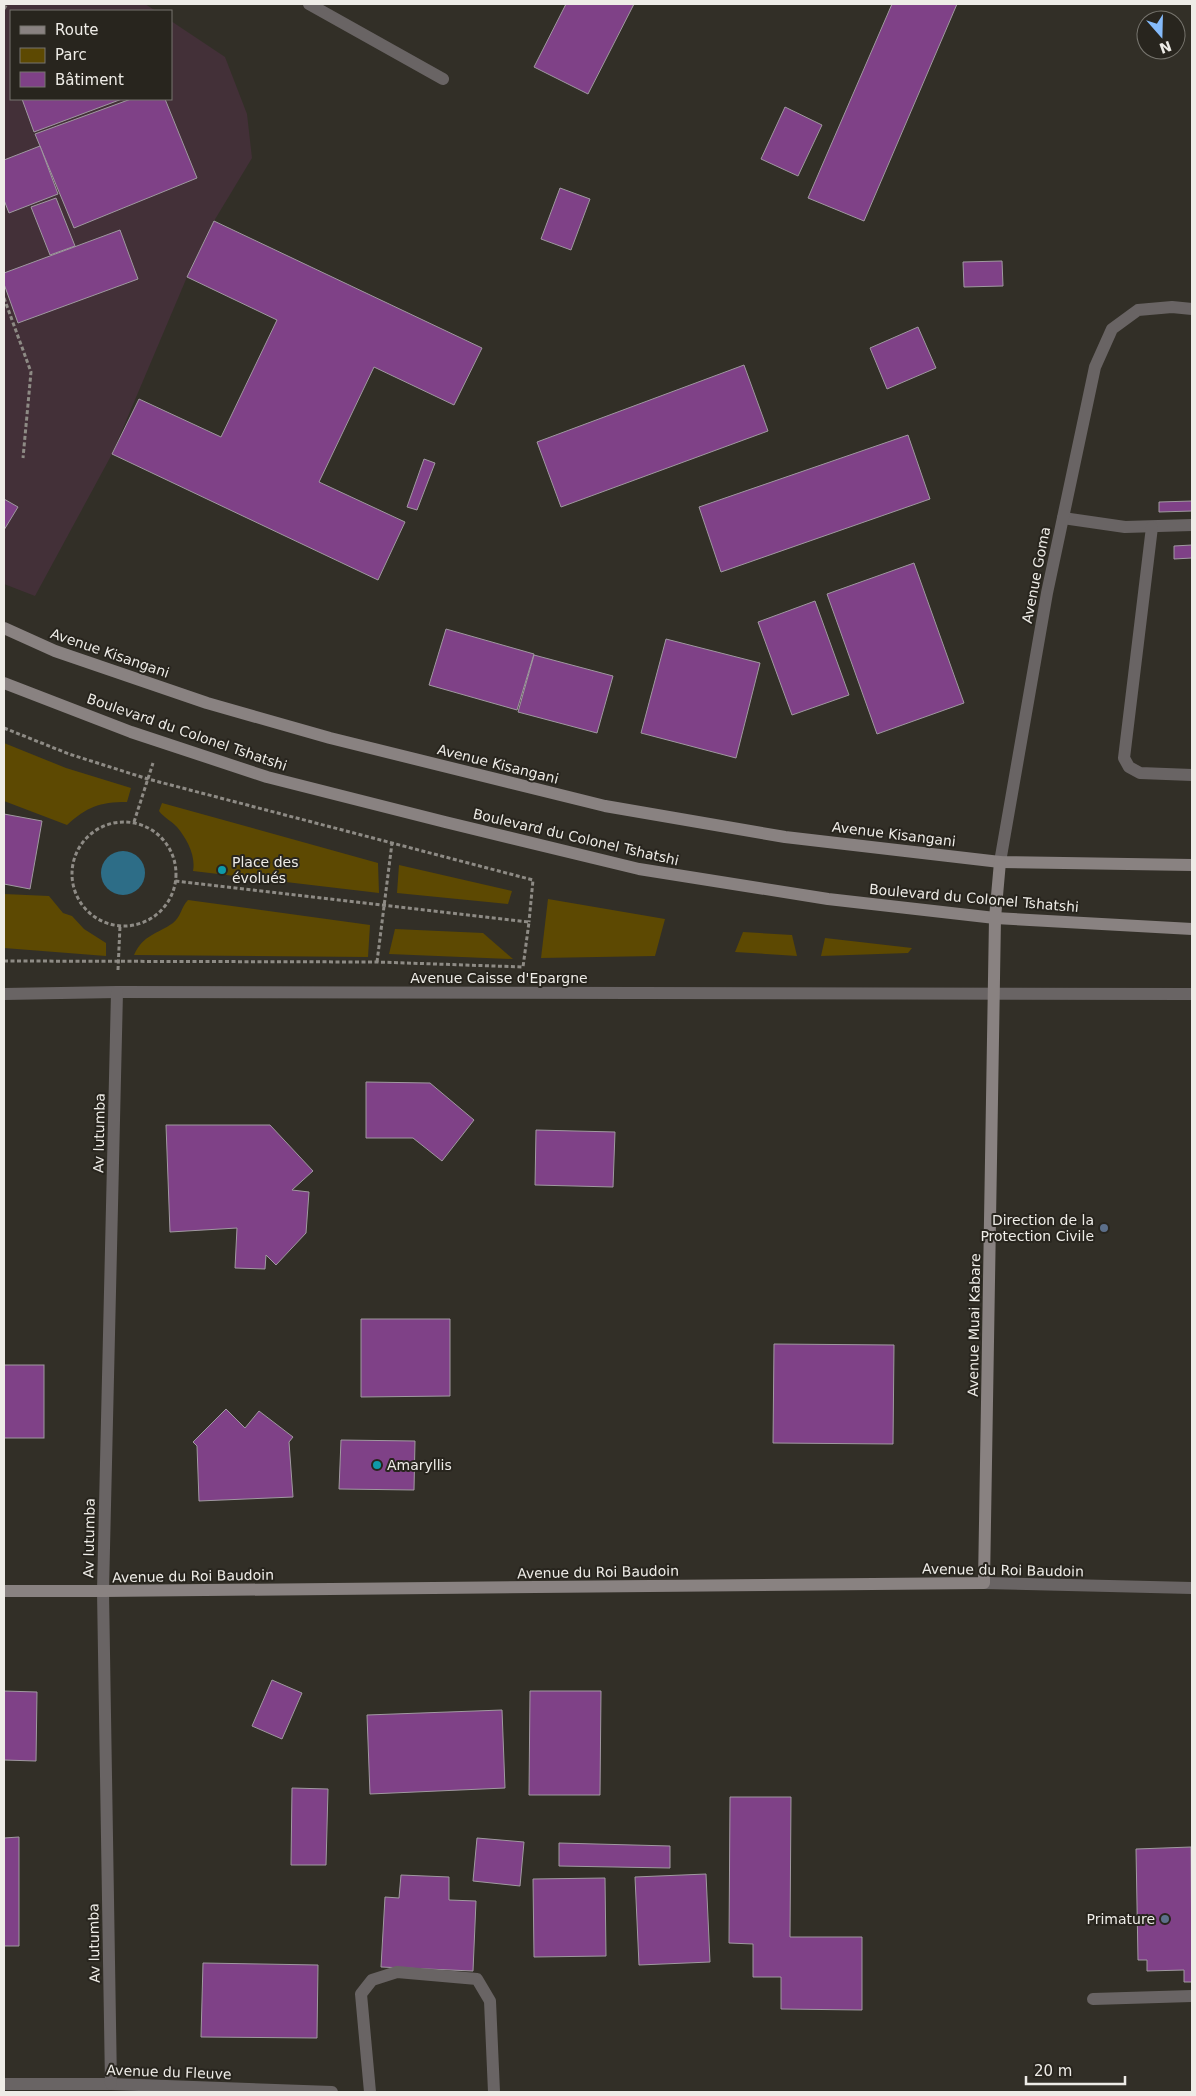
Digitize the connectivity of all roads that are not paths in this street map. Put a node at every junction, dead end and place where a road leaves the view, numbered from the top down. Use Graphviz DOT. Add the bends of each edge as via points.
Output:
graph roads {
  1 [pos="309,4"];
  2 [pos="443,79"];
  3 [pos="1192,309"];
  4 [pos="1063,518"];
  5 [pos="1192,526"];
  6 [pos="1152,527"];
  7 [pos="4,628"];
  8 [pos="4,683"];
  9 [pos="1192,776"];
  10 [pos="1000,862"];
  11 [pos="1192,865"];
  12 [pos="995,918"];
  13 [pos="1192,929"];
  14 [pos="117,992"];
  15 [pos="4,994"];
  16 [pos="995,994"];
  17 [pos="1192,994"];
  18 [pos="984,1584"];
  19 [pos="1192,1588"];
  20 [pos="4,1590"];
  21 [pos="103,1591"];
  22 [pos="1192,1996"];
  23 [pos="1093,1999"];
  24 [pos="4,2084"];
  25 [pos="112,2084"];
  26 [pos="332,2092"];
  27 [pos="370,2092"];
  28 [pos="494,2092"];
  1 -- 2 [label="street"];
  3 -- 4 [label="street, Avenue Goma" via="1138,310 1112,330 1095,367"];
  4 -- 6 [label="street" via="1125,527"];
  4 -- 10 [label="street, Avenue Goma"];
  5 -- 6 [label="street"];
  6 -- 9 [label="street" via="1124,758 1129,767 1140,773"];
  7 -- 10 [label="street, Avenue Kisangani" via="55,651 207,703 330,738 605,806 785,837"];
  8 -- 12 [label="street, Boulevard du Colonel Tshatshi" via="160,742 267,777 639,869 828,899"];
  10 -- 11 [label="street"];
  10 -- 12 [label="street, Avenue Goma"];
  12 -- 13 [label="street, Boulevard du Colonel Tshatshi"];
  12 -- 16 [label="street, Avenue Muai Kabare"];
  14 -- 15 [label="street, Avenue Caisse d'Epargne"];
  14 -- 16 [label="street, Avenue Caisse d'Epargne"];
  14 -- 21 [label="street, Av lutumba"];
  16 -- 17 [label="street, Avenue Caisse d'Epargne"];
  16 -- 18 [label="street, Avenue Muai Kabare"];
  18 -- 19 [label="street, Avenue du Roi Baudoin"];
  18 -- 21 [label="street, Avenue du Roi Baudoin"];
  20 -- 21 [label="street, Avenue du Roi Baudoin"];
  21 -- 25 [label="street, Av lutumba"];
  22 -- 23 [label="street"];
  24 -- 25 [label="street, Avenue du Fleuve"];
  25 -- 26 [label="street, Avenue du Fleuve"];
  27 -- 28 [label="street" via="361,1994 372,1980 397,1972 477,1978 490,2001"];
}
